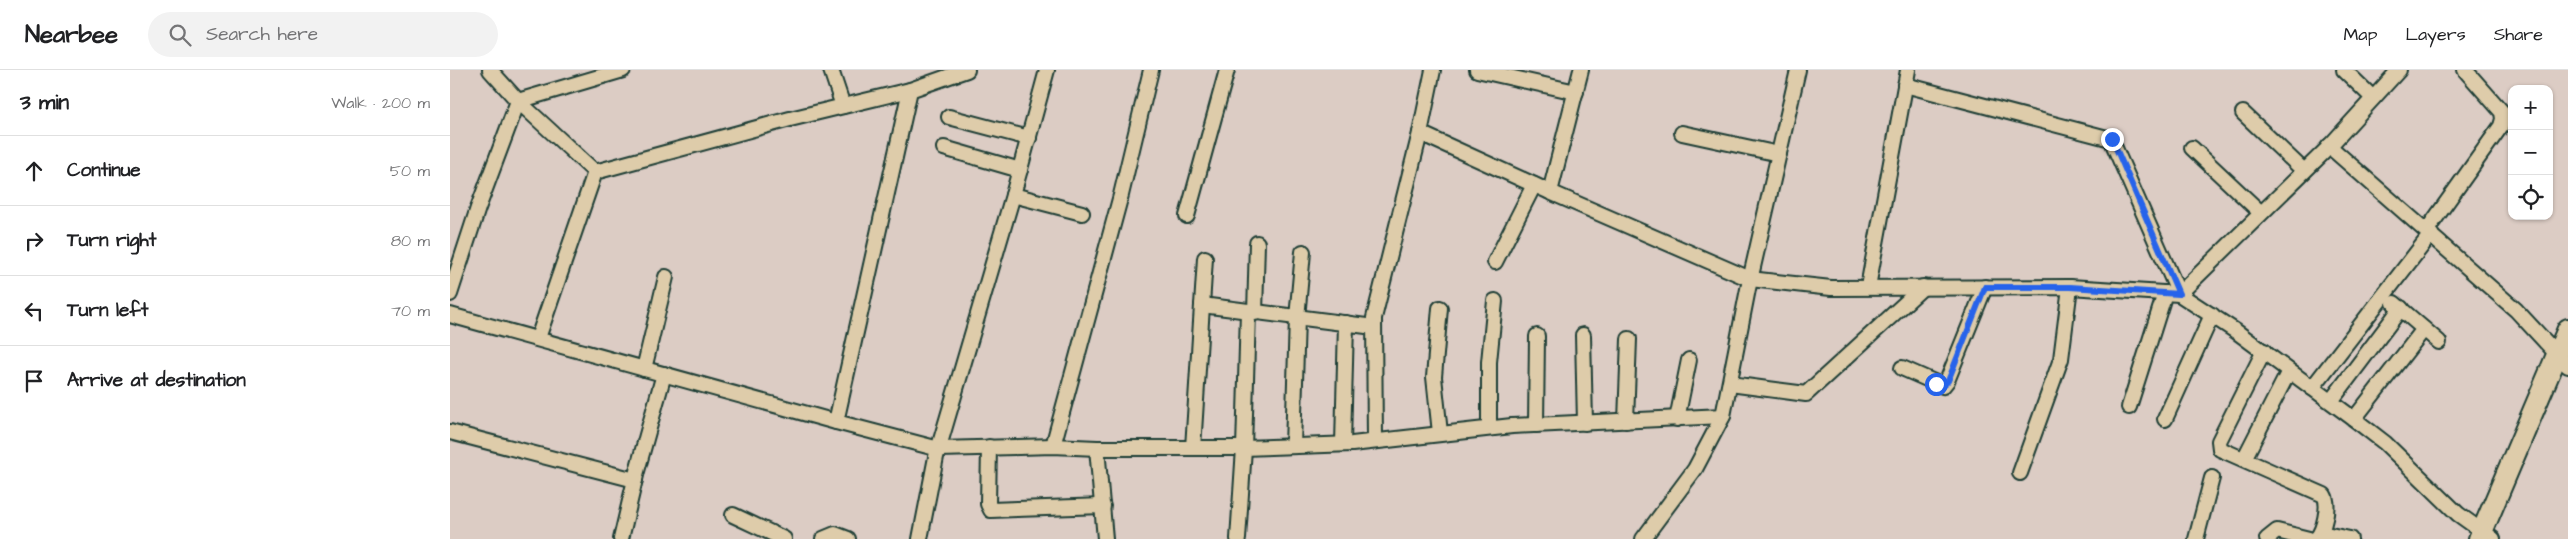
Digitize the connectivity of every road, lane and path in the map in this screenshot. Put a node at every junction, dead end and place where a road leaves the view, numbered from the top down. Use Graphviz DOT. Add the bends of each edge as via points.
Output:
graph roads {
  1 [pos="490,70"];
  2 [pos="622,70"];
  3 [pos="832,70"];
  4 [pos="967,70"];
  5 [pos="1047,70"];
  6 [pos="1151,70"];
  7 [pos="1227,70"];
  8 [pos="1433,70"];
  9 [pos="1477,70"];
  10 [pos="1581,70"];
  11 [pos="1798,70"];
  12 [pos="1908,70"];
  13 [pos="2344,70"];
  14 [pos="2399,70"];
  15 [pos="2465,70"];
  16 [pos="1905,84"];
  17 [pos="910,90"];
  18 [pos="1576,92"];
  19 [pos="2373,98"];
  20 [pos="518,101"];
  21 [pos="843,106"];
  22 [pos="2243,113"];
  23 [pos="949,117"];
  24 [pos="1682,133"];
  25 [pos="1420,134"];
  26 [pos="1029,138"];
  27 [pos="2329,146"];
  28 [pos="944,148"];
  29 [pos="2192,148"];
  30 [pos="1779,154"];
  31 [pos="1020,170"];
  32 [pos="2304,171"];
  33 [pos="595,172"];
  34 [pos="1534,184"];
  35 [pos="1550,192"];
  36 [pos="1013,195"];
  37 [pos="2260,212"];
  38 [pos="1082,213"];
  39 [pos="1188,216"];
  40 [pos="2429,232"];
  41 [pos="1257,243"];
  42 [pos="1302,252"];
  43 [pos="1205,258"];
  44 [pos="1495,262"];
  45 [pos="666,278"];
  46 [pos="1750,279"];
  47 [pos="1868,287"];
  48 [pos="1922,287"];
  49 [pos="1985,287"];
  50 [pos="2070,287"];
  51 [pos="2164,293"];
  52 [pos="450,294"];
  53 [pos="2179,294"];
  54 [pos="2384,294"];
  55 [pos="1495,300"];
  56 [pos="1202,305"];
  57 [pos="1440,308"];
  58 [pos="2400,308"];
  59 [pos="1252,313"];
  60 [pos="450,315"];
  61 [pos="2212,315"];
  62 [pos="1297,318"];
  63 [pos="1346,323"];
  64 [pos="1374,327"];
  65 [pos="2424,329"];
  66 [pos="2568,329"];
  67 [pos="1583,334"];
  68 [pos="1537,336"];
  69 [pos="538,338"];
  70 [pos="1629,339"];
  71 [pos="2439,342"];
  72 [pos="2264,351"];
  73 [pos="1689,360"];
  74 [pos="2562,361"];
  75 [pos="1902,368"];
  76 [pos="644,369"];
  77 [pos="2289,371"];
  78 [pos="664,374"];
  79 [pos="1730,384"];
  80 [pos="2312,388"];
  81 [pos="2331,401"];
  82 [pos="2129,407"];
  83 [pos="1723,416"];
  84 [pos="1677,418"];
  85 [pos="2164,419"];
  86 [pos="2354,419"];
  87 [pos="1626,421"];
  88 [pos="836,422"];
  89 [pos="1585,422"];
  90 [pos="1536,425"];
  91 [pos="1489,428"];
  92 [pos="450,432"];
  93 [pos="1440,433"];
  94 [pos="1375,440"];
  95 [pos="1343,444"];
  96 [pos="1053,446"];
  97 [pos="1293,446"];
  98 [pos="989,447"];
  99 [pos="939,448"];
  100 [pos="1097,448"];
  101 [pos="1193,448"];
  102 [pos="1244,448"];
  103 [pos="2244,459"];
  104 [pos="2020,474"];
  105 [pos="2212,478"];
  106 [pos="635,480"];
  107 [pos="1103,506"];
  108 [pos="733,515"];
  109 [pos="2485,536"];
  110 [pos="2315,537"];
  111 [pos="621,539"];
  112 [pos="784,539"];
  113 [pos="823,539"];
  114 [pos="848,539"];
  115 [pos="920,539"];
  116 [pos="1105,539"];
  117 [pos="1238,539"];
  118 [pos="1643,539"];
  119 [pos="2196,539"];
  120 [pos="2267,539"];
  121 [pos="2350,539"];
  1 -- 20 [label="street"];
  2 -- 20 [label="street"];
  3 -- 21 [label="street"];
  4 -- 17 [label="street"];
  5 -- 26 [label="street"];
  6 -- 96 [label="street"];
  7 -- 39 [label="street"];
  8 -- 25 [label="street"];
  9 -- 18 [label="street"];
  10 -- 18 [label="street"];
  11 -- 30 [label="street"];
  12 -- 16 [label="street"];
  13 -- 19 [label="street"];
  14 -- 19 [label="street"];
  15 -- 40 [label="street" via="2502,112 2503,119"];
  16 -- 47 [label="street"];
  16 -- 53 [label="street" via="2112,139"];
  17 -- 21 [label="street"];
  17 -- 88 [label="street"];
  18 -- 35 [label="street"];
  19 -- 27 [label="street"];
  20 -- 33 [label="street"];
  20 -- 52 [label="street"];
  21 -- 33 [label="street"];
  22 -- 32 [label="street"];
  23 -- 26 [label="street"];
  24 -- 30 [label="street"];
  25 -- 34 [label="street"];
  25 -- 64 [label="street" via="1376,306"];
  26 -- 31 [label="street"];
  27 -- 32 [label="street"];
  27 -- 40 [label="street"];
  28 -- 31 [label="street"];
  29 -- 37 [label="street"];
  30 -- 46 [label="street"];
  31 -- 36 [label="street"];
  32 -- 37 [label="street"];
  33 -- 69 [label="street"];
  34 -- 35 [label="street"];
  34 -- 44 [label="street"];
  35 -- 46 [label="street"];
  36 -- 38 [label="street"];
  36 -- 99 [label="street"];
  37 -- 53 [label="street"];
  40 -- 54 [label="street"];
  40 -- 74 [label="street" via="2516,310"];
  41 -- 59 [label="street"];
  42 -- 62 [label="street"];
  43 -- 56 [label="street"];
  45 -- 76 [label="street"];
  46 -- 47 [label="street" via="1831,288"];
  46 -- 79 [label="street"];
  47 -- 48 [label="street"];
  48 -- 49 [label="street"];
  48 -- 79 [label="street" via="1806,394"];
  49 -- 50 [label="street"];
  49 -- 75 [label="street" via="1948,381 1943,386"];
  50 -- 51 [label="street"];
  50 -- 104 [label="street" via="2061,359"];
  51 -- 53 [label="street"];
  51 -- 82 [label="street"];
  53 -- 61 [label="street"];
  54 -- 58 [label="street"];
  54 -- 80 [label="street"];
  55 -- 91 [label="street" via="1489,362"];
  56 -- 59 [label="street"];
  56 -- 101 [label="street"];
  57 -- 93 [label="street" via="1434,377"];
  58 -- 65 [label="street"];
  58 -- 81 [label="street"];
  59 -- 62 [label="street"];
  59 -- 102 [label="street"];
  60 -- 69 [label="street"];
  61 -- 72 [label="street"];
  61 -- 85 [label="street"];
  62 -- 63 [label="street"];
  62 -- 97 [label="street"];
  63 -- 64 [label="street"];
  63 -- 95 [label="street"];
  64 -- 94 [label="street"];
  65 -- 71 [label="street"];
  65 -- 86 [label="street"];
  66 -- 74 [label="street"];
  67 -- 89 [label="street"];
  68 -- 90 [label="street"];
  69 -- 76 [label="street"];
  70 -- 87 [label="street"];
  72 -- 77 [label="street"];
  72 -- 103 [label="street" via="2219,441 2220,450"];
  73 -- 84 [label="street"];
  74 -- 109 [label="street"];
  76 -- 78 [label="street"];
  77 -- 80 [label="street"];
  77 -- 103 [label="street"];
  78 -- 88 [label="street"];
  78 -- 106 [label="street"];
  79 -- 83 [label="street"];
  80 -- 81 [label="street"];
  81 -- 86 [label="street"];
  83 -- 84 [label="street"];
  83 -- 118 [label="street" via="1695,468"];
  84 -- 87 [label="street"];
  86 -- 109 [label="street" via="2385,443"];
  87 -- 89 [label="street"];
  88 -- 99 [label="street"];
  89 -- 90 [label="street"];
  90 -- 91 [label="street"];
  91 -- 93 [label="street"];
  92 -- 106 [label="street"];
  93 -- 94 [label="street"];
  94 -- 95 [label="street"];
  95 -- 97 [label="street"];
  96 -- 98 [label="street"];
  96 -- 100 [label="street"];
  97 -- 102 [label="street"];
  98 -- 99 [label="street"];
  98 -- 107 [label="street" via="988,504 991,510"];
  99 -- 115 [label="street"];
  100 -- 101 [label="street"];
  100 -- 107 [label="street"];
  101 -- 102 [label="street"];
  102 -- 117 [label="street"];
  103 -- 110 [label="street" via="2324,495 2327,506"];
  105 -- 119 [label="street"];
  106 -- 111 [label="street"];
  107 -- 116 [label="street"];
  108 -- 112 [label="street"];
  110 -- 120 [label="street" via="2277,531"];
  110 -- 121 [label="street"];
  113 -- 114 [label="street" via="835,534"];
}
